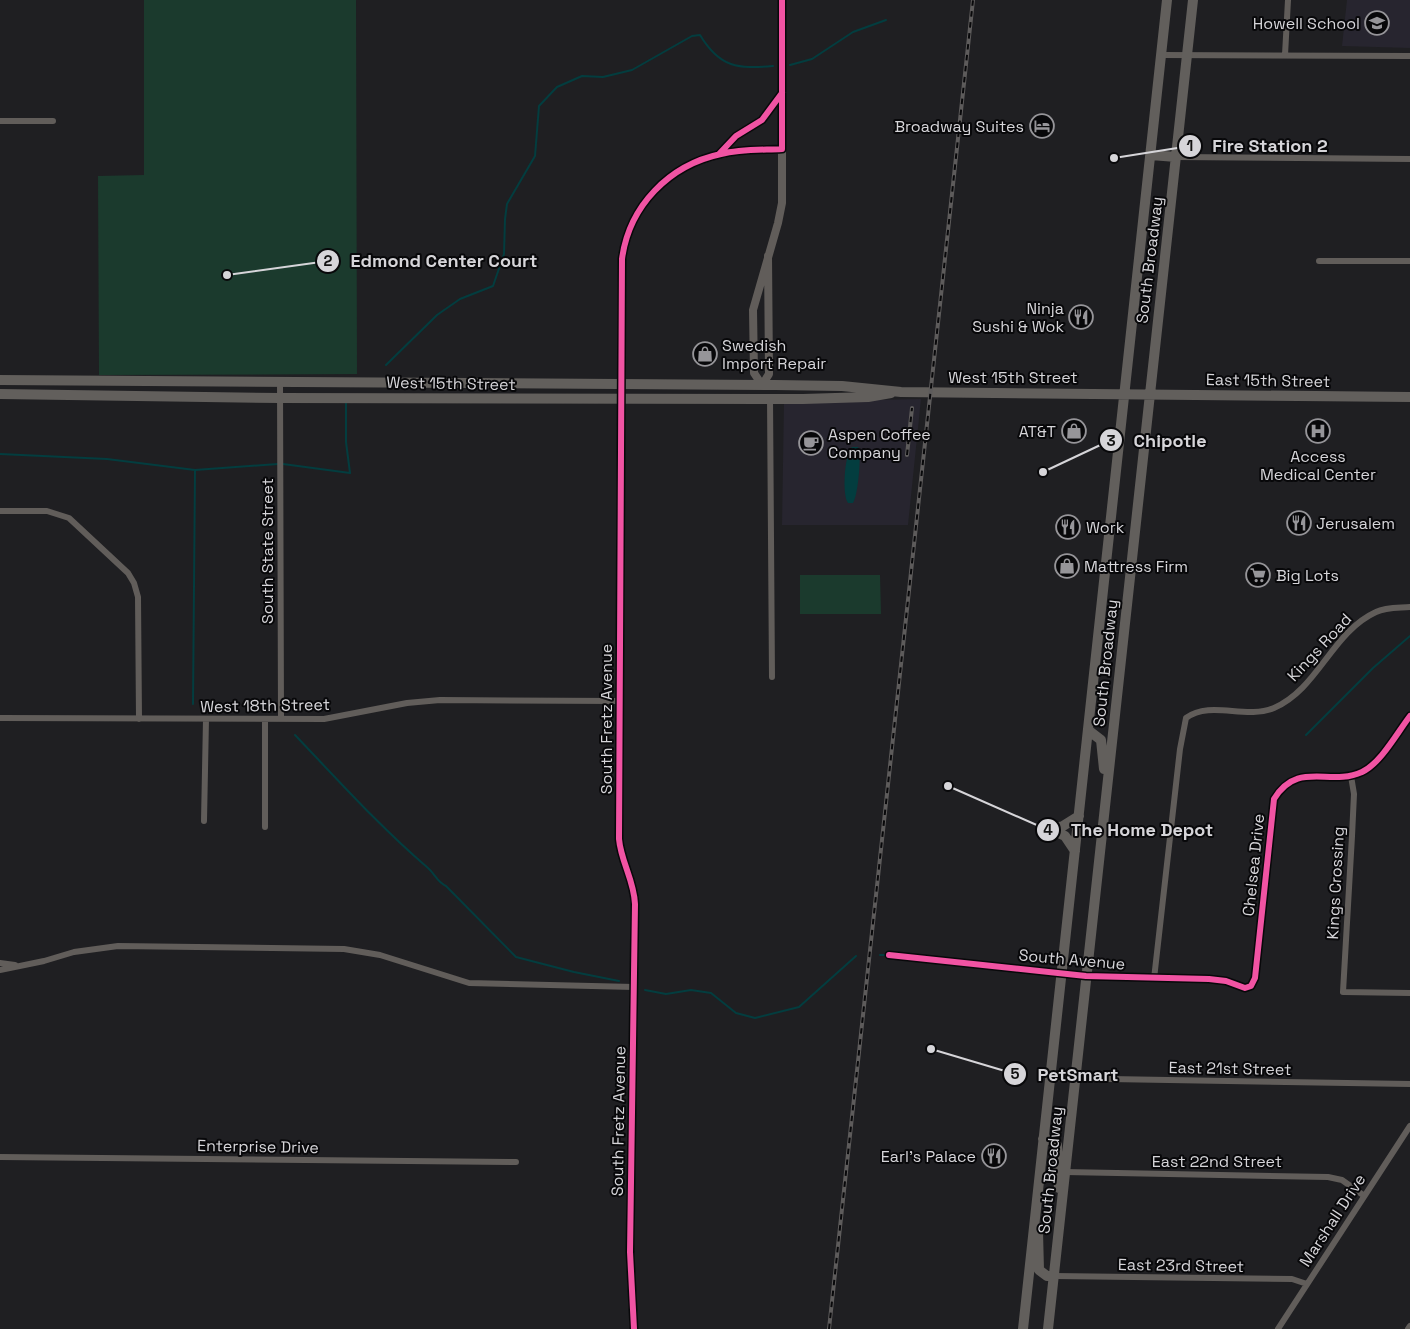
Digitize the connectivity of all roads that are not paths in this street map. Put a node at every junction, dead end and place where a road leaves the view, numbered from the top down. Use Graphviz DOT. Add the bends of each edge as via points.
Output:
graph roads {
  1 [pos="782,0"];
  2 [pos="1167,0"];
  3 [pos="1193,0"];
  4 [pos="1288,0"];
  5 [pos="1162,55"];
  6 [pos="1188,55"];
  7 [pos="1285,55"];
  8 [pos="1410,56"];
  9 [pos="782,93"];
  10 [pos="0,121"];
  11 [pos="53,121"];
  12 [pos="782,149"];
  13 [pos="718,154"];
  14 [pos="1151,155"];
  15 [pos="1176,157"];
  16 [pos="1410,159"];
  17 [pos="768,256"];
  18 [pos="1319,261"];
  19 [pos="1410,261"];
  20 [pos="0,380"];
  21 [pos="280,382"];
  22 [pos="621,384"];
  23 [pos="762,385"];
  24 [pos="901,392"];
  25 [pos="1125,393"];
  26 [pos="1149,393"];
  27 [pos="0,394"];
  28 [pos="1410,397"];
  29 [pos="280,398"];
  30 [pos="620,398"];
  31 [pos="770,398"];
  32 [pos="0,511"];
  33 [pos="1410,607"];
  34 [pos="772,677"];
  35 [pos="619,701"];
  36 [pos="1410,716"];
  37 [pos="0,718"];
  38 [pos="139,719"];
  39 [pos="206,719"];
  40 [pos="265,719"];
  41 [pos="281,719"];
  42 [pos="1088,730"];
  43 [pos="1351,776"];
  44 [pos="1107,785"];
  45 [pos="1079,816"];
  46 [pos="204,821"];
  47 [pos="265,827"];
  48 [pos="1075,852"];
  49 [pos="888,955"];
  50 [pos="0,963"];
  51 [pos="24,966"];
  52 [pos="0,970"];
  53 [pos="1062,972"];
  54 [pos="1086,976"];
  55 [pos="1154,979"];
  56 [pos="1251,986"];
  57 [pos="634,987"];
  58 [pos="1410,993"];
  59 [pos="1050,1078"];
  60 [pos="1075,1079"];
  61 [pos="1410,1084"];
  62 [pos="1410,1126"];
  63 [pos="1043,1139"];
  64 [pos="0,1157"];
  65 [pos="516,1162"];
  66 [pos="1065,1172"];
  67 [pos="1363,1196"];
  68 [pos="1061,1212"];
  69 [pos="1036,1216"];
  70 [pos="1054,1276"];
  71 [pos="1307,1284"];
  72 [pos="1410,1326"];
  73 [pos="634,1329"];
  74 [pos="1023,1329"];
  75 [pos="1048,1329"];
  76 [pos="1278,1329"];
  77 [pos="1408,1329"];
  1 -- 9 [label="street"];
  2 -- 5 [label="main road, South Broadway"];
  3 -- 6 [label="main road, South Broadway"];
  4 -- 7 [label="street"];
  5 -- 6 [label="street"];
  5 -- 14 [label="main road, South Broadway"];
  6 -- 7 [label="street"];
  6 -- 15 [label="main road, South Broadway"];
  7 -- 8 [label="street"];
  9 -- 12 [label="street"];
  9 -- 13 [label="street, South Fretz Avenue" via="762,120 736,136"];
  10 -- 11 [label="street"];
  12 -- 13 [label="street, South Fretz Avenue"];
  12 -- 17 [label="street" via="782,203"];
  13 -- 22 [label="street, South Fretz Avenue" via="657,187 629,226 622,259"];
  14 -- 15 [label="main road"];
  14 -- 25 [label="main road, South Broadway"];
  15 -- 16 [label="street"];
  15 -- 26 [label="main road, South Broadway"];
  17 -- 23 [label="street" via="768,374"];
  17 -- 23 [label="street" via="753,310 754,373"];
  18 -- 19 [label="street"];
  20 -- 21 [label="main road, West 15th Street"];
  21 -- 22 [label="main road, West 15th Street"];
  21 -- 29 [label="street, South State Street"];
  22 -- 23 [label="main road, West 15th Street"];
  22 -- 30 [label="street, South Fretz Avenue"];
  23 -- 24 [label="main road, West 15th Street" via="842,386"];
  23 -- 31 [label="main road"];
  24 -- 25 [label="main road, West 15th Street"];
  24 -- 31 [label="main road, West 15th Street" via="868,397"];
  25 -- 26 [label="main road, East 15th Street"];
  25 -- 42 [label="main road, South Broadway"];
  26 -- 28 [label="main road, East 15th Street"];
  26 -- 44 [label="main road, South Broadway"];
  27 -- 29 [label="main road, West 15th Street"];
  29 -- 30 [label="main road, West 15th Street"];
  29 -- 41 [label="street, South State Street"];
  30 -- 31 [label="main road, West 15th Street"];
  30 -- 35 [label="street, South Fretz Avenue"];
  31 -- 34 [label="street"];
  32 -- 38 [label="street" via="47,511 69,518 128,573 138,597"];
  33 -- 55 [label="street, Kings Road" via="1377,612 1364,619 1350,630 1296,693 1274,708 1251,713 1195,711 1186,718 1181,735"];
  35 -- 41 [label="street, West 18th Street" via="440,700 407,703 340,718"];
  35 -- 57 [label="street, South Fretz Avenue" via="619,839 635,892"];
  36 -- 43 [label="street, Chelsea Drive" via="1373,765"];
  37 -- 38 [label="street, West 18th Street"];
  38 -- 39 [label="street, West 18th Street"];
  39 -- 40 [label="street, West 18th Street"];
  39 -- 46 [label="street"];
  40 -- 41 [label="street, West 18th Street"];
  40 -- 47 [label="street"];
  42 -- 44 [label="main road" via="1101,740"];
  42 -- 45 [label="main road, South Broadway"];
  43 -- 56 [label="street, Chelsea Drive" via="1297,778 1285,784 1274,799 1255,978"];
  43 -- 58 [label="street, Kings Crossing" via="1354,794 1342,992"];
  44 -- 54 [label="main road, South Broadway"];
  45 -- 48 [label="main road, South Broadway"];
  45 -- 48 [label="main road" via="1064,826 1050,829 1069,839"];
  48 -- 53 [label="main road, South Broadway"];
  49 -- 53 [label="street, South Avenue"];
  50 -- 51 [label="street"];
  51 -- 52 [label="street"];
  51 -- 57 [label="street" via="74,952 118,946 344,949 380,955 469,984"];
  53 -- 54 [label="street, South Avenue"];
  53 -- 59 [label="main road, South Broadway"];
  54 -- 55 [label="street, South Avenue"];
  54 -- 60 [label="main road, South Broadway"];
  55 -- 56 [label="street, South Avenue" via="1209,979 1246,988"];
  57 -- 73 [label="street, South Fretz Avenue" via="630,1252"];
  59 -- 60 [label="street, East 21st Street"];
  59 -- 63 [label="main road, South Broadway"];
  60 -- 61 [label="street, East 21st Street"];
  60 -- 66 [label="main road, South Broadway"];
  62 -- 67 [label="street, Marshall Drive"];
  63 -- 68 [label="main road" via="1053,1140 1057,1145"];
  63 -- 69 [label="main road, South Broadway"];
  64 -- 65 [label="street, Enterprise Drive"];
  66 -- 67 [label="street, East 22nd Street" via="1328,1177 1342,1180"];
  66 -- 68 [label="main road, South Broadway"];
  67 -- 71 [label="street, Marshall Drive"];
  68 -- 70 [label="main road, South Broadway"];
  69 -- 70 [label="main road" via="1039,1270 1046,1276"];
  69 -- 74 [label="main road, South Broadway"];
  70 -- 71 [label="street, East 23rd Street" via="1292,1280"];
  70 -- 75 [label="main road, South Broadway"];
  71 -- 76 [label="street, Marshall Drive"];
  72 -- 77 [label="street"];
}
